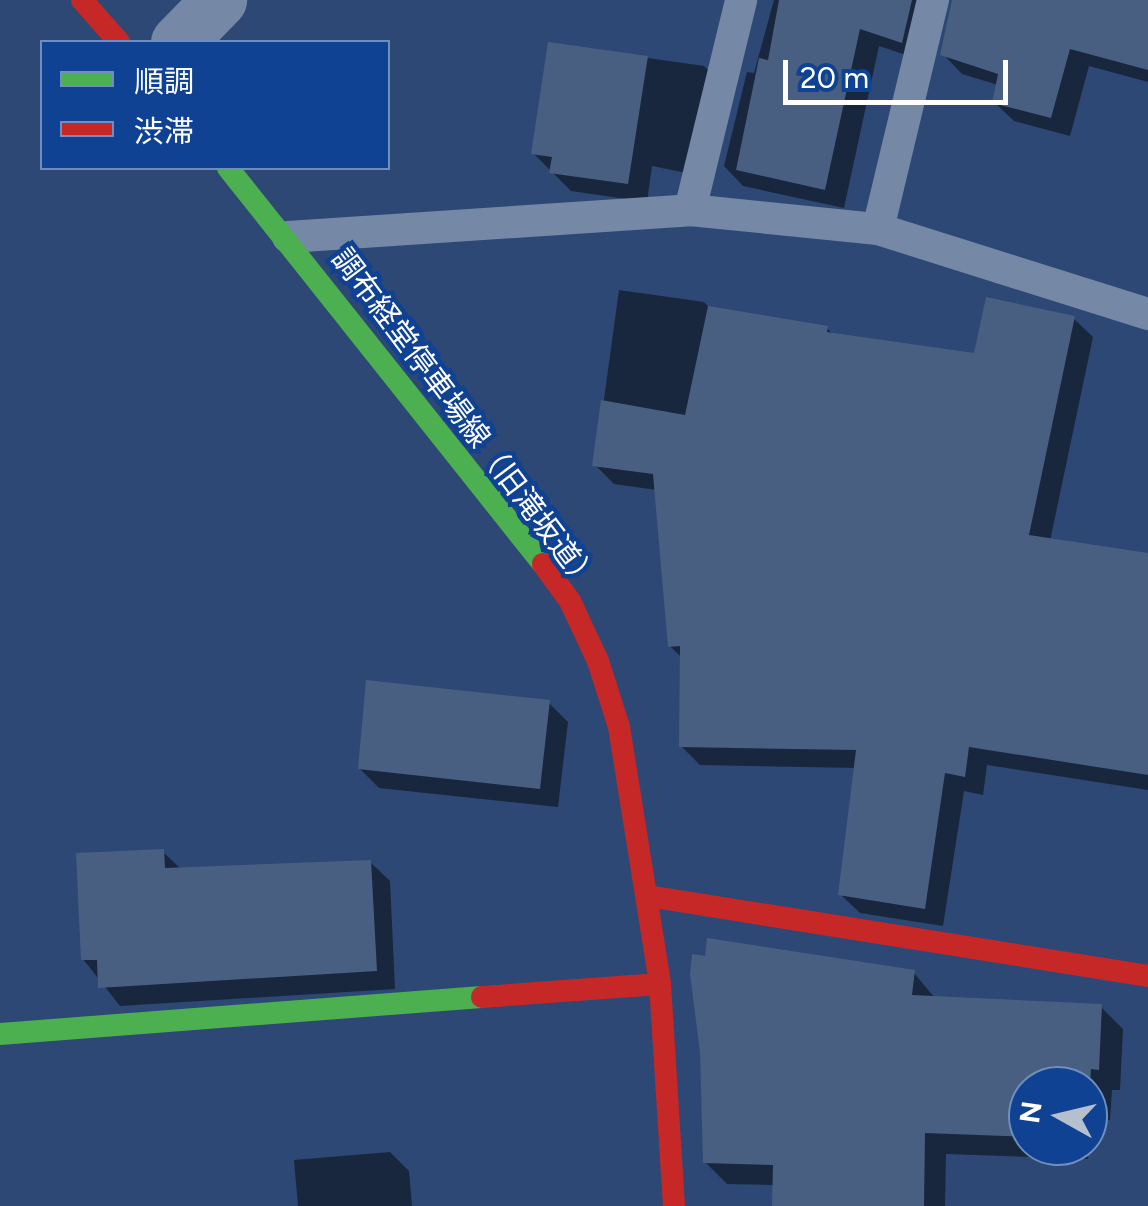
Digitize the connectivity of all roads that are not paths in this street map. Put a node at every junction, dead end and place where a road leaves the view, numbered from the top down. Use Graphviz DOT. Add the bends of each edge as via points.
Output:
graph roads {
  1 [pos="82,0"];
  2 [pos="220,0"];
  3 [pos="742,0"];
  4 [pos="934,0"];
  5 [pos="117,40"];
  6 [pos="180,40"];
  7 [pos="230,170"];
  8 [pos="690,210"];
  9 [pos="878,230"];
  10 [pos="288,237"];
  11 [pos="1148,314"];
  12 [pos="648,896"];
  13 [pos="1148,976"];
  14 [pos="660,984"];
  15 [pos="0,1034"];
  16 [pos="674,1206"];
  1 -- 5 [label="main road"];
  2 -- 6 [label="street"];
  3 -- 8 [label="lane"];
  4 -- 9 [label="lane"];
  7 -- 10 [label="main road, 調布経堂停車場線（旧滝坂道）"];
  8 -- 9 [label="lane"];
  8 -- 10 [label="lane"];
  9 -- 11 [label="lane"];
  10 -- 12 [label="main road, 調布経堂停車場線（旧滝坂道）" via="570,602 618,727"];
  12 -- 13 [label="main road"];
  12 -- 14 [label="main road, 調布経堂停車場線（旧滝坂道）"];
  14 -- 15 [label="main road"];
  14 -- 16 [label="main road, 調布経堂停車場線（旧滝坂道）"];
}
